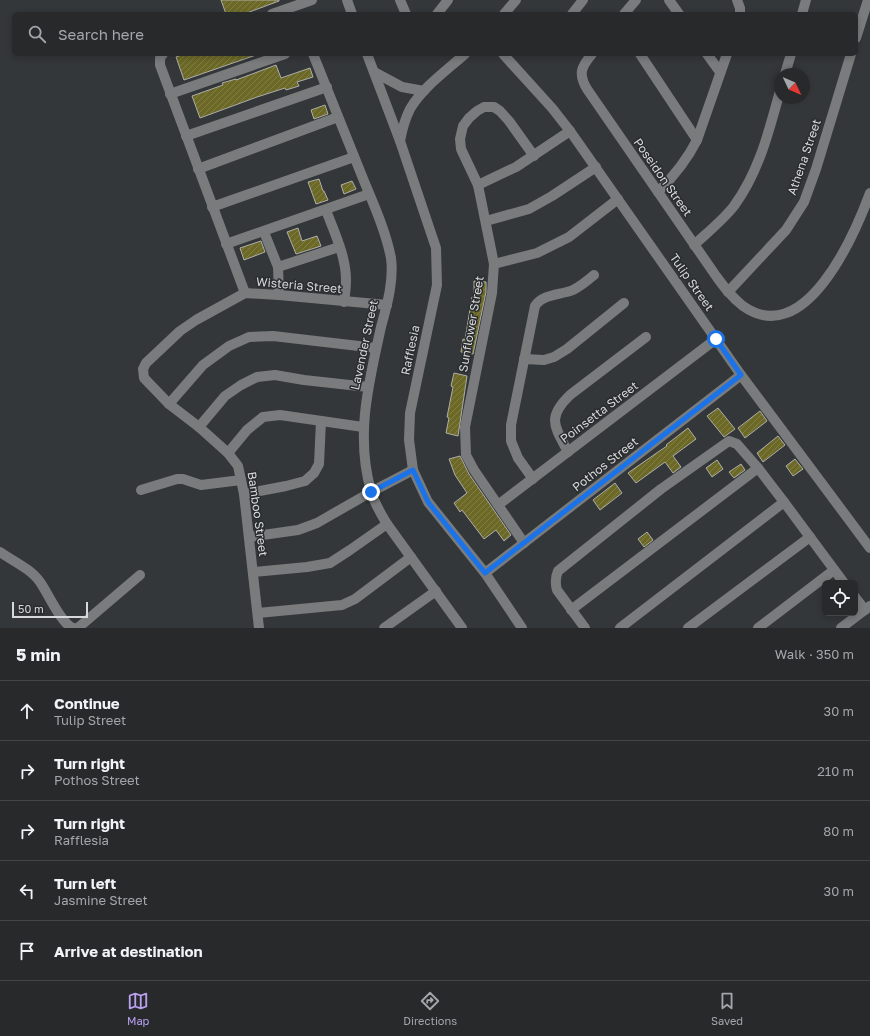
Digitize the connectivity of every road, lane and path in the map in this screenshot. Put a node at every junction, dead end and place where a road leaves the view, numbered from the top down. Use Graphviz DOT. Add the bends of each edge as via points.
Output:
graph roads {
  1 [pos="312,0"];
  2 [pos="347,0"];
  3 [pos="400,0"];
  4 [pos="516,0"];
  5 [pos="583,0"];
  6 [pos="636,0"];
  7 [pos="669,0"];
  8 [pos="737,0"];
  9 [pos="806,0"];
  10 [pos="868,0"];
  11 [pos="446,1"];
  12 [pos="294,7"];
  13 [pos="278,12"];
  14 [pos="351,12"];
  15 [pos="405,12"];
  16 [pos="438,12"];
  17 [pos="506,12"];
  18 [pos="574,12"];
  19 [pos="626,12"];
  20 [pos="678,12"];
  21 [pos="740,12"];
  22 [pos="803,12"];
  23 [pos="858,32"];
  24 [pos="162,56"];
  25 [pos="279,56"];
  26 [pos="314,56"];
  27 [pos="368,56"];
  28 [pos="463,56"];
  29 [pos="506,56"];
  30 [pos="590,56"];
  31 [pos="641,56"];
  32 [pos="708,56"];
  33 [pos="725,56"];
  34 [pos="790,56"];
  35 [pos="850,56"];
  36 [pos="786,68"];
  37 [pos="374,72"];
  38 [pos="720,72"];
  39 [pos="327,87"];
  40 [pos="424,91"];
  41 [pos="170,94"];
  42 [pos="776,104"];
  43 [pos="338,117"];
  44 [pos="570,131"];
  45 [pos="186,136"];
  46 [pos="697,140"];
  47 [pos="400,142"];
  48 [pos="534,156"];
  49 [pos="354,157"];
  50 [pos="596,167"];
  51 [pos="198,170"];
  52 [pos="478,185"];
  53 [pos="658,192"];
  54 [pos="870,193"];
  55 [pos="369,194"];
  56 [pos="618,199"];
  57 [pos="212,207"];
  58 [pos="326,210"];
  59 [pos="486,221"];
  60 [pos="264,232"];
  61 [pos="226,244"];
  62 [pos="694,244"];
  63 [pos="339,247"];
  64 [pos="494,264"];
  65 [pos="278,267"];
  66 [pos="594,275"];
  67 [pos="728,292"];
  68 [pos="245,294"];
  69 [pos="279,295"];
  70 [pos="344,302"];
  71 [pos="624,303"];
  72 [pos="386,305"];
  73 [pos="646,337"];
  74 [pos="716,339"];
  75 [pos="376,348"];
  76 [pos="524,359"];
  77 [pos="142,373"];
  78 [pos="741,375"];
  79 [pos="368,387"];
  80 [pos="169,404"];
  81 [pos="321,421"];
  82 [pos="199,427"];
  83 [pos="363,427"];
  84 [pos="568,452"];
  85 [pos="228,453"];
  86 [pos="758,468"];
  87 [pos="413,470"];
  88 [pos="533,479"];
  89 [pos="241,480"];
  90 [pos="141,490"];
  91 [pos="371,492"];
  92 [pos="244,494"];
  93 [pos="784,502"];
  94 [pos="498,505"];
  95 [pos="387,524"];
  96 [pos="249,537"];
  97 [pos="810,537"];
  98 [pos="524,543"];
  99 [pos="870,548"];
  100 [pos="0,552"];
  101 [pos="411,556"];
  102 [pos="834,570"];
  103 [pos="253,572"];
  104 [pos="485,573"];
  105 [pos="140,575"];
  106 [pos="842,580"];
  107 [pos="436,591"];
  108 [pos="858,600"];
  109 [pos="867,608"];
  110 [pos="571,610"];
  111 [pos="258,613"];
  112 [pos="457,626"];
  113 [pos="73,628"];
  114 [pos="77,628"];
  115 [pos="259,628"];
  116 [pos="384,628"];
  117 [pos="522,628"];
  118 [pos="584,628"];
  119 [pos="620,628"];
  120 [pos="688,628"];
  121 [pos="758,628"];
  122 [pos="841,628"];
  1 -- 12 [label="street"];
  2 -- 14 [label="street"];
  3 -- 15 [label="street"];
  4 -- 17 [label="street"];
  5 -- 18 [label="street"];
  6 -- 19 [label="street"];
  7 -- 20 [label="street"];
  8 -- 21 [label="street"];
  9 -- 22 [label="street"];
  10 -- 23 [label="street"];
  11 -- 16 [label="street"];
  12 -- 13 [label="street"];
  24 -- 41 [label="street" via="159,61"];
  25 -- 41 [label="street"];
  26 -- 39 [label="street, Lavender Street"];
  27 -- 37 [label="street, Rafflesia"];
  28 -- 40 [label="street"];
  29 -- 44 [label="street, Tulip Street"];
  30 -- 53 [label="street, Poseidon Street" via="583,66 581,75 587,89"];
  31 -- 46 [label="street"];
  32 -- 38 [label="street"];
  33 -- 38 [label="street"];
  34 -- 36 [label="street"];
  35 -- 67 [label="street, Athena Street" via="804,202 786,230"];
  37 -- 40 [label="street" via="402,87"];
  37 -- 47 [label="street, Rafflesia"];
  38 -- 46 [label="street"];
  39 -- 43 [label="street, Lavender Street"];
  39 -- 45 [label="street"];
  40 -- 47 [label="street" via="410,110"];
  41 -- 45 [label="street"];
  42 -- 62 [label="street" via="767,137 745,189 733,207"];
  43 -- 49 [label="street, Lavender Street"];
  43 -- 51 [label="street"];
  44 -- 48 [label="street"];
  44 -- 50 [label="street, Tulip Street"];
  45 -- 51 [label="street"];
  46 -- 53 [label="street" via="684,164"];
  47 -- 87 [label="street, Rafflesia" via="436,248 436,285 410,413 409,440"];
  48 -- 52 [label="street"];
  48 -- 52 [label="street, Sunflower Street" via="500,111 494,107 484,107 469,118 463,126 460,139 461,149"];
  49 -- 55 [label="street, Lavender Street"];
  49 -- 57 [label="street"];
  50 -- 56 [label="street, Tulip Street"];
  50 -- 59 [label="street" via="529,209"];
  51 -- 57 [label="street"];
  52 -- 59 [label="street, Sunflower Street"];
  53 -- 62 [label="street, Poseidon Street"];
  54 -- 67 [label="street, Poseidon Street" via="844,251 826,278 797,309 786,314 765,315 744,307"];
  55 -- 58 [label="street"];
  55 -- 72 [label="street, Lavender Street" via="391,258 392,279"];
  56 -- 64 [label="street" via="569,237 537,253"];
  56 -- 74 [label="street, Tulip Street"];
  57 -- 61 [label="street"];
  58 -- 60 [label="street"];
  58 -- 63 [label="street"];
  59 -- 64 [label="street, Sunflower Street"];
  60 -- 61 [label="street"];
  60 -- 65 [label="street"];
  61 -- 68 [label="street"];
  62 -- 67 [label="street, Poseidon Street"];
  63 -- 65 [label="street"];
  63 -- 70 [label="street" via="345,268"];
  64 -- 94 [label="street, Sunflower Street" via="492,293 465,427 466,455"];
  65 -- 69 [label="street"];
  66 -- 76 [label="street" via="572,290 537,302"];
  68 -- 69 [label="street, Wisteria Street"];
  68 -- 77 [label="street, Wisteria Street" via="180,331 146,363"];
  69 -- 70 [label="street, Wisteria Street"];
  70 -- 72 [label="street, Wisteria Street"];
  71 -- 76 [label="street" via="554,357 544,360"];
  72 -- 75 [label="street, Lavender Street"];
  73 -- 84 [label="street" via="561,404 554,423"];
  74 -- 78 [label="street, Tulip Street"];
  74 -- 84 [label="street, Poinsetta Street"];
  75 -- 79 [label="street, Lavender Street"];
  75 -- 80 [label="street" via="273,336 249,337 229,346 203,365"];
  76 -- 88 [label="street" via="510,425 511,441 518,458"];
  77 -- 80 [label="street, Bamboo Street"];
  78 -- 98 [label="street, Pothos Street"];
  78 -- 99 [label="street, Tulip Street"];
  79 -- 82 [label="street" via="275,375 257,377 225,396"];
  79 -- 83 [label="street, Lavender Street"];
  80 -- 82 [label="street, Bamboo Street"];
  81 -- 83 [label="street"];
  81 -- 85 [label="street" via="280,414 263,417 247,430"];
  81 -- 92 [label="street" via="319,464 314,473 305,481"];
  82 -- 85 [label="street, Bamboo Street"];
  83 -- 91 [label="street, Lavender Street"];
  84 -- 88 [label="street, Poinsetta Street"];
  85 -- 89 [label="street, Bamboo Street" via="238,466"];
  86 -- 93 [label="street"];
  86 -- 110 [label="street"];
  86 -- 110 [label="street" via="737,444 729,441 662,489 558,571 555,578 557,590"];
  87 -- 91 [label="street"];
  87 -- 104 [label="street, Rafflesia" via="428,502"];
  88 -- 94 [label="street, Poinsetta Street"];
  89 -- 90 [label="street" via="201,485 177,479"];
  89 -- 92 [label="street, Bamboo Street"];
  91 -- 95 [label="street, Lavender Street"];
  91 -- 96 [label="street" via="317,523 298,530"];
  92 -- 96 [label="street, Bamboo Street"];
  93 -- 97 [label="street"];
  93 -- 119 [label="street"];
  94 -- 98 [label="street, Sunflower Street"];
  95 -- 101 [label="street, Lavender Street"];
  95 -- 103 [label="street" via="330,563"];
  96 -- 103 [label="street, Bamboo Street"];
  97 -- 102 [label="street"];
  97 -- 120 [label="street"];
  98 -- 104 [label="street, Pothos Street"];
  100 -- 113 [label="street" via="39,580 62,619"];
  101 -- 107 [label="street, Lavender Street"];
  101 -- 111 [label="street" via="355,599 342,605"];
  102 -- 106 [label="street"];
  102 -- 121 [label="street"];
  103 -- 111 [label="street, Bamboo Street"];
  104 -- 117 [label="street, Rafflesia"];
  105 -- 114 [label="street"];
  107 -- 112 [label="street, Lavender Street"];
  107 -- 116 [label="street"];
  108 -- 109 [label="street"];
  109 -- 122 [label="street"];
  110 -- 118 [label="street"];
  111 -- 115 [label="street, Bamboo Street"];
}
